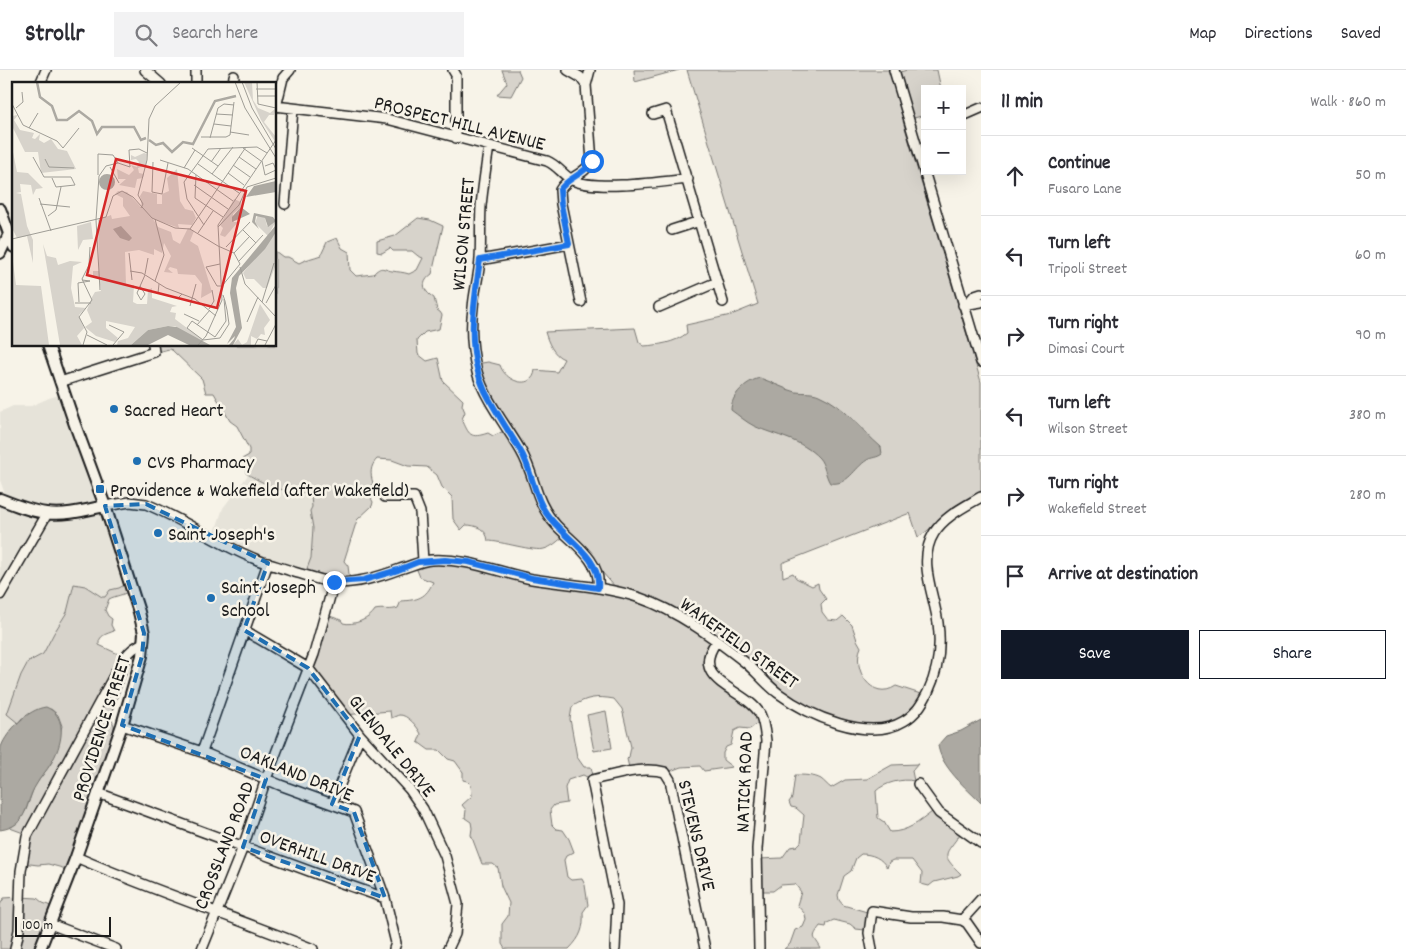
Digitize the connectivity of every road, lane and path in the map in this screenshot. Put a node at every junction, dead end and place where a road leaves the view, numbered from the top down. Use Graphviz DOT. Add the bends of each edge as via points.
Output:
graph roads {
  1 [pos="46,70"];
  2 [pos="145,70"];
  3 [pos="290,70"];
  4 [pos="453,70"];
  5 [pos="568,70"];
  6 [pos="590,70"];
  7 [pos="894,70"];
  8 [pos="41,82"];
  9 [pos="159,82"];
  10 [pos="586,86"];
  11 [pos="276,103"];
  12 [pos="276,107"];
  13 [pos="981,108"];
  14 [pos="293,109"];
  15 [pos="653,114"];
  16 [pos="966,115"];
  17 [pos="456,138"];
  18 [pos="489,146"];
  19 [pos="572,179"];
  20 [pos="688,179"];
  21 [pos="285,204"];
  22 [pos="0,209"];
  23 [pos="700,221"];
  24 [pos="672,230"];
  25 [pos="11,233"];
  26 [pos="569,244"];
  27 [pos="0,252"];
  28 [pos="480,260"];
  29 [pos="717,282"];
  30 [pos="981,294"];
  31 [pos="581,302"];
  32 [pos="723,302"];
  33 [pos="981,302"];
  34 [pos="966,304"];
  35 [pos="659,307"];
  36 [pos="48,346"];
  37 [pos="154,349"];
  38 [pos="981,362"];
  39 [pos="60,382"];
  40 [pos="384,497"];
  41 [pos="981,497"];
  42 [pos="0,500"];
  43 [pos="105,506"];
  44 [pos="47,514"];
  45 [pos="423,561"];
  46 [pos="268,563"];
  47 [pos="334,582"];
  48 [pos="598,588"];
  49 [pos="0,595"];
  50 [pos="244,630"];
  51 [pos="716,642"];
  52 [pos="144,643"];
  53 [pos="308,668"];
  54 [pos="122,725"];
  55 [pos="360,735"];
  56 [pos="202,752"];
  57 [pos="266,779"];
  58 [pos="918,784"];
  59 [pos="98,792"];
  60 [pos="332,804"];
  61 [pos="981,843"];
  62 [pos="243,847"];
  63 [pos="76,857"];
  64 [pos="384,898"];
  65 [pos="981,899"];
  66 [pos="216,912"];
  67 [pos="962,920"];
  68 [pos="50,924"];
  69 [pos="981,944"];
  70 [pos="15,949"];
  71 [pos="40,949"];
  72 [pos="116,949"];
  73 [pos="202,949"];
  74 [pos="312,949"];
  75 [pos="394,949"];
  76 [pos="448,949"];
  77 [pos="615,949"];
  78 [pos="706,949"];
  79 [pos="759,949"];
  80 [pos="872,949"];
  1 -- 8 [label="street"];
  2 -- 9 [label="street"];
  3 -- 11 [label="street" via="283,78"];
  4 -- 17 [label="street" via="456,75"];
  5 -- 10 [label="street" via="580,77"];
  6 -- 10 [label="street"];
  7 -- 34 [label="street"];
  10 -- 19 [label="street" via="592,156 589,166"];
  12 -- 14 [label="street, PROSPECT HILL AVENUE"];
  13 -- 16 [label="street"];
  14 -- 17 [label="street, PROSPECT HILL AVENUE" via="387,119"];
  14 -- 21 [label="street"];
  15 -- 20 [label="street" via="666,110"];
  17 -- 18 [label="street, PROSPECT HILL AVENUE"];
  18 -- 19 [label="street, PROSPECT HILL AVENUE" via="552,163"];
  18 -- 28 [label="street, WILSON STREET" via="481,205"];
  19 -- 20 [label="street" via="596,185"];
  19 -- 26 [label="street" via="560,190"];
  20 -- 23 [label="street"];
  22 -- 25 [label="main road"];
  23 -- 24 [label="street"];
  23 -- 29 [label="street"];
  25 -- 27 [label="main road"];
  26 -- 28 [label="street"];
  26 -- 31 [label="street"];
  28 -- 48 [label="street, WILSON STREET" via="472,309 472,350 478,374 528,465 542,506 591,561 598,572"];
  29 -- 32 [label="street"];
  29 -- 35 [label="street"];
  30 -- 34 [label="street"];
  33 -- 34 [label="street"];
  34 -- 38 [label="street"];
  36 -- 39 [label="main road, PROVIDENCE STREET"];
  37 -- 39 [label="street"];
  39 -- 43 [label="main road, PROVIDENCE STREET"];
  40 -- 45 [label="street" via="414,497 420,512"];
  41 -- 51 [label="street, WAKEFIELD STREET" via="948,517 930,542 927,568 938,632 936,668 924,701 900,724 873,729 824,718 776,692 748,665"];
  42 -- 44 [label="main road"];
  43 -- 44 [label="main road"];
  43 -- 46 [label="street, WAKEFIELD STREET" via="130,502 146,504"];
  43 -- 52 [label="main road, PROVIDENCE STREET" via="139,612"];
  44 -- 49 [label="street"];
  45 -- 47 [label="street, WAKEFIELD STREET" via="375,577"];
  45 -- 48 [label="street, WAKEFIELD STREET" via="469,562 519,576"];
  46 -- 47 [label="street, WAKEFIELD STREET"];
  46 -- 50 [label="street"];
  47 -- 53 [label="street, CROSSLAND ROAD"];
  48 -- 51 [label="street, WAKEFIELD STREET" via="639,597 662,607"];
  50 -- 53 [label="street, GLENDALE DRIVE"];
  50 -- 56 [label="street"];
  51 -- 79 [label="street, NATICK ROAD" via="708,661 711,673 723,686 750,702 761,715 765,730 757,849"];
  52 -- 54 [label="main road, PROVIDENCE STREET"];
  52 -- 70 [label="street" via="133,648 116,672 27,836"];
  53 -- 55 [label="street, GLENDALE DRIVE"];
  53 -- 57 [label="street, CROSSLAND ROAD"];
  54 -- 56 [label="street, OAKLAND DRIVE"];
  54 -- 59 [label="main road, PROVIDENCE STREET"];
  55 -- 60 [label="street"];
  55 -- 76 [label="street, GLENDALE DRIVE" via="410,790 440,842 458,904 455,934"];
  56 -- 57 [label="street, OAKLAND DRIVE"];
  57 -- 60 [label="street, OAKLAND DRIVE"];
  57 -- 62 [label="street, CROSSLAND ROAD"];
  58 -- 61 [label="street" via="939,813"];
  59 -- 62 [label="street, OVERHILL DRIVE"];
  59 -- 63 [label="main road, PROVIDENCE STREET"];
  60 -- 64 [label="street, OAKLAND DRIVE" via="354,812"];
  62 -- 64 [label="street, OVERHILL DRIVE"];
  62 -- 66 [label="street, CROSSLAND ROAD"];
  63 -- 66 [label="street" via="135,883"];
  63 -- 68 [label="main road, PROVIDENCE STREET"];
  64 -- 75 [label="street, OAKLAND DRIVE" via="396,943"];
  65 -- 67 [label="street"];
  66 -- 73 [label="street, CROSSLAND ROAD"];
  66 -- 74 [label="street"];
  67 -- 69 [label="street"];
  67 -- 80 [label="street" via="872,911"];
  68 -- 71 [label="main road, PROVIDENCE STREET"];
  68 -- 72 [label="street"];
  77 -- 78 [label="street, STEVENS DRIVE" via="617,905 592,780 632,771 658,770 667,774 673,792"];
}
